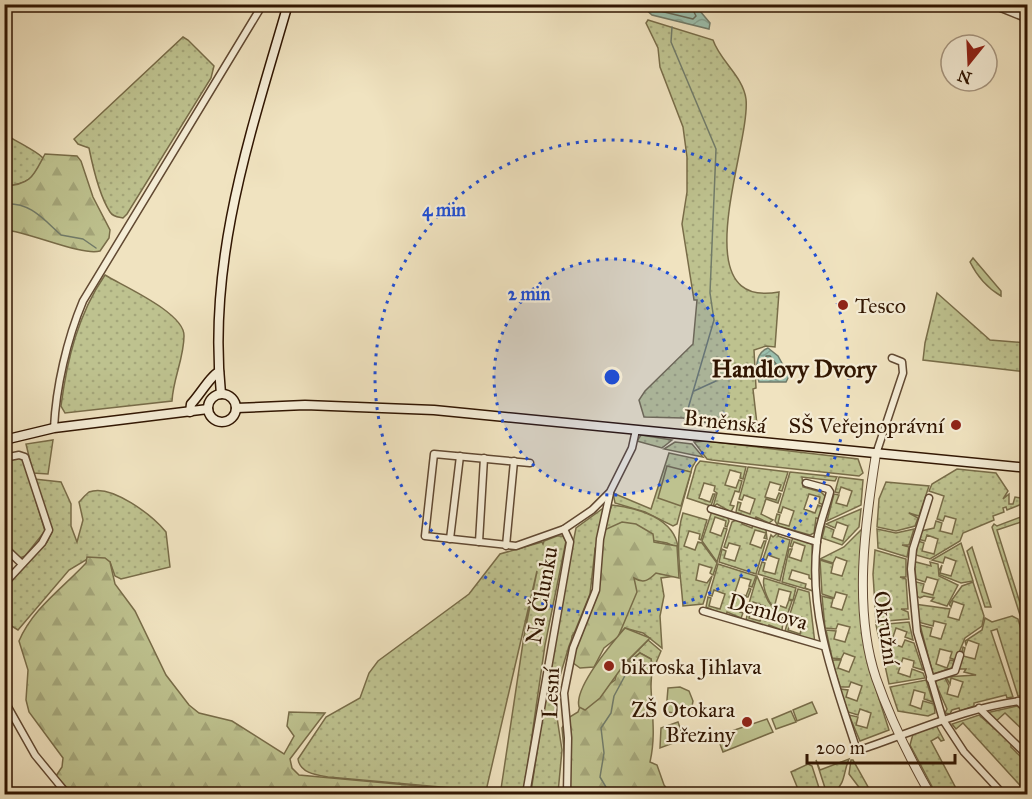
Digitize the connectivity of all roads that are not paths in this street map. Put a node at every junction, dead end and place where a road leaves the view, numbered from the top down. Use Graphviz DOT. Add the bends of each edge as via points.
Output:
graph roads {
  1 [pos="263,4"];
  2 [pos="288,4"];
  3 [pos="992,4"];
  4 [pos="1028,19"];
  5 [pos="892,358"];
  6 [pos="219,372"];
  7 [pos="221,394"];
  8 [pos="236,408"];
  9 [pos="208,409"];
  10 [pos="190,412"];
  11 [pos="54,428"];
  12 [pos="636,430"];
  13 [pos="4,440"];
  14 [pos="876,454"];
  15 [pos="460,456"];
  16 [pos="4,458"];
  17 [pos="484,458"];
  18 [pos="514,461"];
  19 [pos="531,463"];
  20 [pos="1028,468"];
  21 [pos="806,483"];
  22 [pos="610,492"];
  23 [pos="929,498"];
  24 [pos="711,509"];
  25 [pos="564,529"];
  26 [pos="450,539"];
  27 [pos="817,542"];
  28 [pos="479,543"];
  29 [pos="506,546"];
  30 [pos="4,547"];
  31 [pos="22,564"];
  32 [pos="4,584"];
  33 [pos="703,611"];
  34 [pos="823,646"];
  35 [pos="960,655"];
  36 [pos="955,671"];
  37 [pos="964,674"];
  38 [pos="930,679"];
  39 [pos="1028,699"];
  40 [pos="4,700"];
  41 [pos="1018,701"];
  42 [pos="979,708"];
  43 [pos="1028,711"];
  44 [pos="943,720"];
  45 [pos="900,736"];
  46 [pos="857,751"];
  47 [pos="848,753"];
  48 [pos="1028,756"];
  49 [pos="525,794"];
  50 [pos="67,795"];
  51 [pos="567,795"];
  52 [pos="930,795"];
  53 [pos="1003,795"];
  1 -- 11 [label="street" via="83,301 68,349"];
  2 -- 6 [label="main road" via="228,223 220,297"];
  3 -- 4 [label="street"];
  5 -- 14 [label="street" via="902,362 903,373"];
  6 -- 7 [label="main road"];
  6 -- 10 [label="main road" via="212,375 204,392 191,404"];
  7 -- 8 [label="main road" via="231,398"];
  7 -- 9 [label="main road" via="213,397"];
  8 -- 9 [label="main road" via="232,418 225,422 213,420"];
  8 -- 12 [label="main road, Brněnská" via="370,406"];
  9 -- 10 [label="main road"];
  10 -- 11 [label="main road"];
  11 -- 13 [label="main road"];
  12 -- 14 [label="main road, Brněnská"];
  12 -- 22 [label="street, Na Člunku" via="632,448"];
  14 -- 20 [label="main road, Brněnská"];
  14 -- 45 [label="street, Okružní" via="863,573 864,603 874,670"];
  15 -- 17 [label="street"];
  15 -- 26 [label="street"];
  15 -- 26 [label="street" via="434,453 425,536"];
  16 -- 31 [label="street" via="19,454 25,457 48,527 46,538"];
  17 -- 18 [label="street"];
  17 -- 28 [label="street"];
  18 -- 19 [label="street"];
  18 -- 29 [label="street"];
  21 -- 27 [label="street, Demlova" via="830,492"];
  22 -- 25 [label="street, Na Člunku"];
  22 -- 51 [label="street, Lesní" via="600,539 596,590 573,648 564,693"];
  23 -- 38 [label="street" via="913,549 910,579 914,622"];
  24 -- 27 [label="street"];
  25 -- 29 [label="street"];
  25 -- 49 [label="street, Na Člunku" via="570,542"];
  26 -- 28 [label="street"];
  27 -- 34 [label="street, Demlova"];
  28 -- 29 [label="street"];
  30 -- 31 [label="street"];
  31 -- 32 [label="street"];
  33 -- 34 [label="street, Demlova"];
  34 -- 46 [label="street, Demlova"];
  35 -- 36 [label="street"];
  36 -- 37 [label="street"];
  36 -- 38 [label="street"];
  38 -- 44 [label="street"];
  39 -- 41 [label="street"];
  40 -- 50 [label="street" via="35,755"];
  41 -- 42 [label="street"];
  41 -- 43 [label="street"];
  42 -- 44 [label="street"];
  42 -- 48 [label="street"];
  44 -- 45 [label="street"];
  44 -- 53 [label="street" via="964,752"];
  45 -- 46 [label="street"];
  45 -- 52 [label="street, Okružní"];
  46 -- 47 [label="street"];
}
